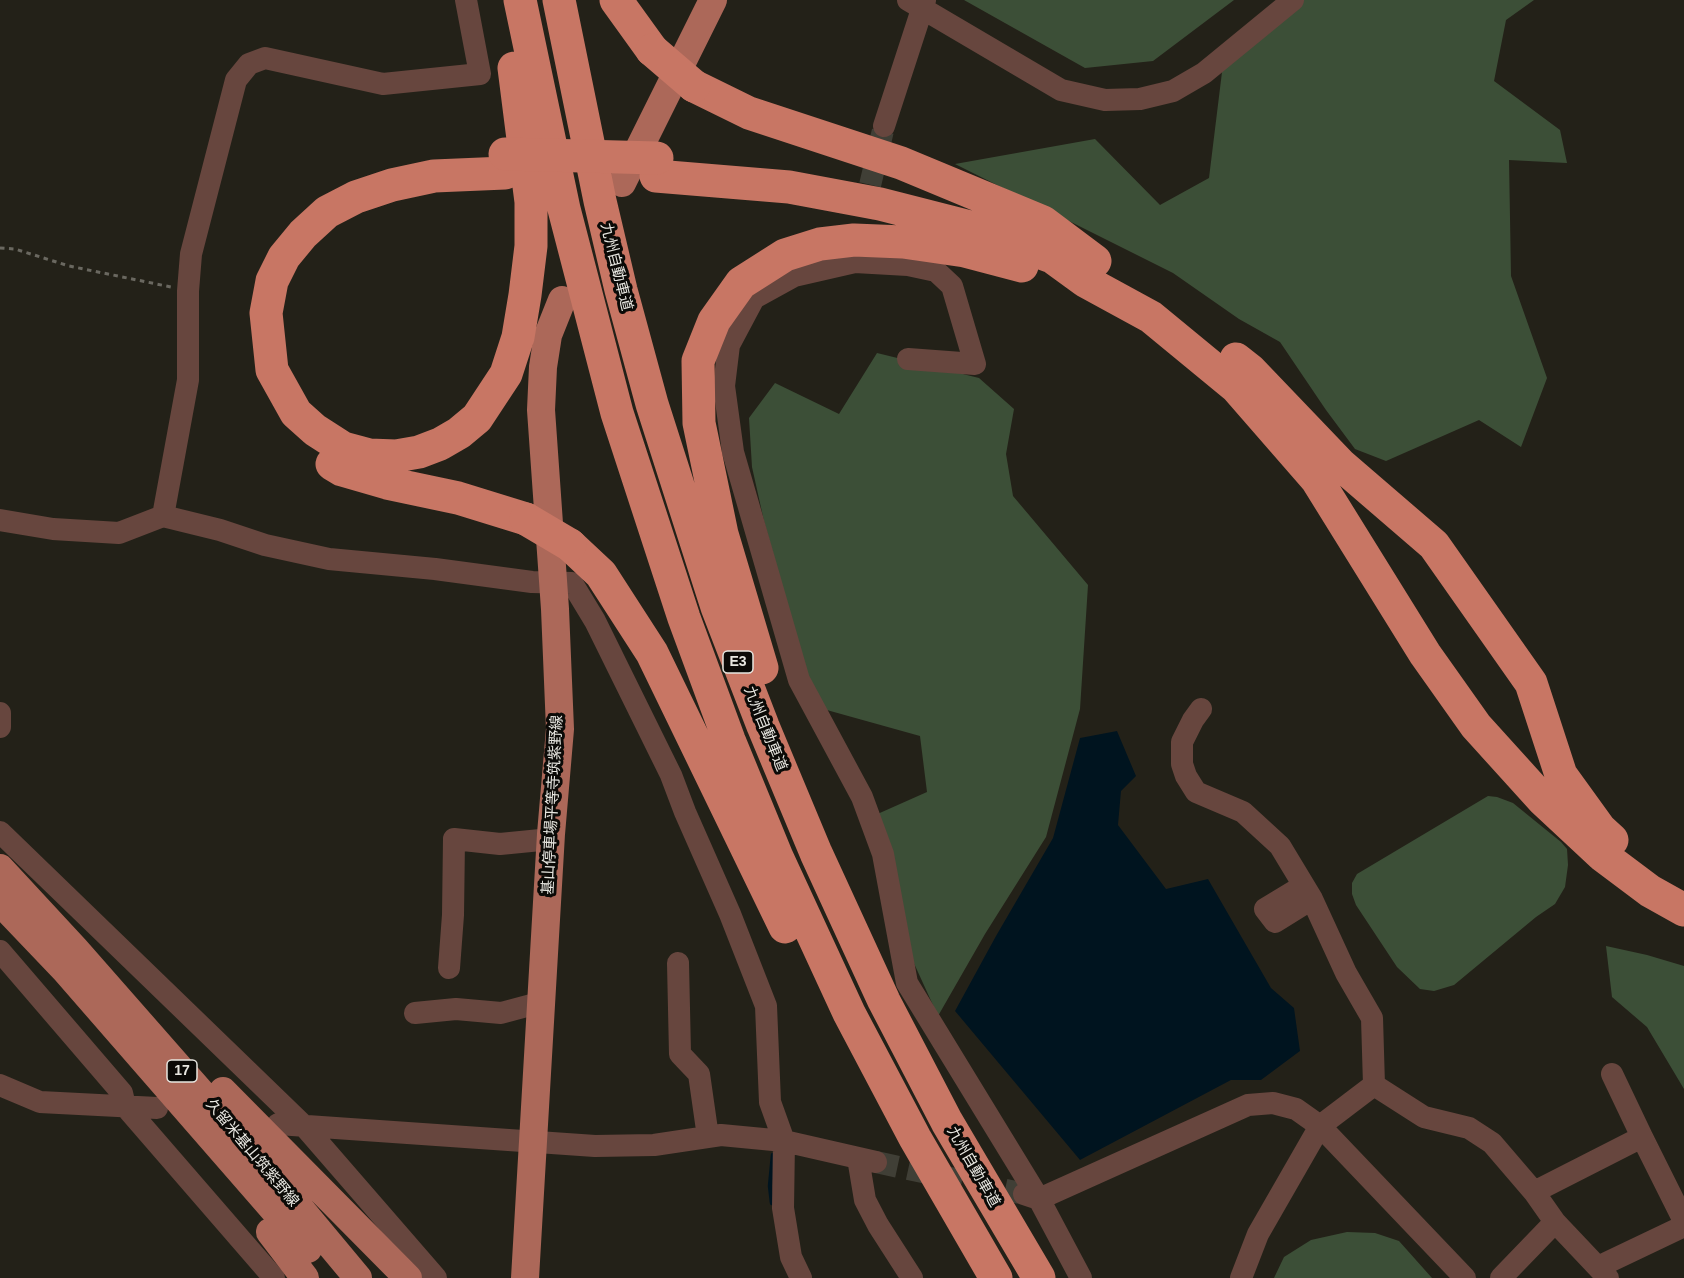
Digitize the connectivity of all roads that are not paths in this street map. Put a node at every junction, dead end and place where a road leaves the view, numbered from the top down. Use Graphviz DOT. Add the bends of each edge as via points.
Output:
graph roads {
  1 [pos="466,0"];
  2 [pos="504,0"];
  3 [pos="520,0"];
  4 [pos="559,0"];
  5 [pos="616,0"];
  6 [pos="713,0"];
  7 [pos="1293,0"];
  8 [pos="918,2"];
  9 [pos="884,126"];
  10 [pos="505,163"];
  11 [pos="622,183"];
  12 [pos="1087,269"];
  13 [pos="562,300"];
  14 [pos="908,359"];
  15 [pos="163,516"];
  16 [pos="0,520"];
  17 [pos="553,582"];
  18 [pos="1201,709"];
  19 [pos="0,713"];
  20 [pos="0,727"];
  21 [pos="0,832"];
  22 [pos="551,839"];
  23 [pos="816,853"];
  24 [pos="0,868"];
  25 [pos="1684,891"];
  26 [pos="0,902"];
  27 [pos="1684,910"];
  28 [pos="75,949"];
  29 [pos="0,951"];
  30 [pos="678,963"];
  31 [pos="449,968"];
  32 [pos="542,1002"];
  33 [pos="415,1013"];
  34 [pos="151,1068"];
  35 [pos="1612,1074"];
  36 [pos="0,1085"];
  37 [pos="1374,1085"];
  38 [pos="125,1106"];
  39 [pos="157,1108"];
  40 [pos="278,1124"];
  41 [pos="305,1126"];
  42 [pos="1320,1126"];
  43 [pos="708,1137"];
  44 [pos="1642,1137"];
  45 [pos="915,1138"];
  46 [pos="784,1141"];
  47 [pos="534,1142"];
  48 [pos="1534,1192"];
  49 [pos="1030,1196"];
  50 [pos="1555,1222"];
  51 [pos="1684,1224"];
  52 [pos="1603,1272"];
  53 [pos="274,1278"];
  54 [pos="305,1278"];
  55 [pos="333,1278"];
  56 [pos="358,1278"];
  57 [pos="408,1278"];
  58 [pos="436,1278"];
  59 [pos="525,1278"];
  60 [pos="801,1278"];
  61 [pos="912,1278"];
  62 [pos="996,1278"];
  63 [pos="1039,1278"];
  64 [pos="1081,1278"];
  65 [pos="1241,1278"];
  66 [pos="1465,1278"];
  67 [pos="1501,1278"];
  1 -- 15 [label="street" via="480,74 383,84 265,58 249,64 236,80 191,254 188,380"];
  2 -- 10 [label="highway" via="531,202 525,295 518,337 506,374 477,418 440,444 396,456 369,455 343,448 296,413 272,370 266,313 273,281 284,257 327,212 356,197 392,185"];
  3 -- 45 [label="highway, E3" via="593,323 617,413 684,618 786,877 849,1013"];
  4 -- 23 [label="highway, 九州自動車道 / E3" via="600,201 652,404 717,607"];
  5 -- 12 [label="highway, bridge" via="652,50 694,86 749,113 902,163 1043,222"];
  6 -- 11 [label="main road"];
  7 -- 8 [label="street" via="1204,73 1173,91 1140,99 1105,100 1061,90"];
  8 -- 9 [label="street"];
  10 -- 12 [label="highway" via="581,173 657,167 789,187 880,204 970,227"];
  10 -- 45 [label="highway, bridge" via="418,160 383,166 354,175 302,206 281,227 253,280 246,332 257,386 288,433 312,454 353,473 526,519 570,545 601,574 652,653 780,919"];
  12 -- 23 [label="highway" via="903,242 854,240 820,244 786,255 741,283 714,321 698,361 699,423 722,534"];
  12 -- 25 [label="highway" via="1163,304 1250,370 1340,464 1434,545 1531,682 1561,775 1600,829 1650,872"];
  12 -- 27 [label="highway" via="1236,387 1317,480 1425,654 1476,726 1543,800 1602,855 1650,891"];
  13 -- 17 [label="main road, 基山停車場平等寺筑紫野線" via="548,335 541,410"];
  14 -- 49 [label="street" via="975,364 952,286 936,271 855,256 794,276 754,298 729,345 724,386 734,452 799,680 862,798 883,854 907,983"];
  15 -- 16 [label="street" via="119,533 53,529"];
  15 -- 17 [label="street" via="329,559"];
  17 -- 22 [label="main road, 基山停車場平等寺筑紫野線" via="560,729"];
  17 -- 46 [label="street" via="572,583 595,621 671,776 730,914 766,1006 770,1102"];
  18 -- 37 [label="street" via="1182,742 1185,776 1196,792 1243,813 1280,846 1372,1018"];
  19 -- 20 [label="street"];
  21 -- 41 [label="street"];
  22 -- 31 [label="street" via="500,844 454,839"];
  22 -- 32 [label="main road, 基山停車場平等寺筑紫野線"];
  23 -- 63 [label="highway, 九州自動車道 / E3" via="884,1001 947,1122"];
  24 -- 28 [label="main road, 久留米基山筑紫野線 / 17"];
  26 -- 34 [label="main road, 久留米基山筑紫野線 / 17" via="66,970"];
  28 -- 56 [label="main road, 久留米基山筑紫野線 / 17"];
  28 -- 57 [label="main road" via="136,996"];
  29 -- 38 [label="street" via="122,1093"];
  30 -- 43 [label="street" via="681,1054 699,1074"];
  32 -- 33 [label="street" via="501,1012 456,1009"];
  32 -- 47 [label="main road, 基山停車場平等寺筑紫野線"];
  34 -- 54 [label="main road" via="196,1144"];
  34 -- 55 [label="main road, 久留米基山筑紫野線 / 17"];
  35 -- 44 [label="street"];
  36 -- 38 [label="street" via="40,1102"];
  37 -- 42 [label="street"];
  37 -- 48 [label="street" via="1424,1116 1482,1135"];
  38 -- 39 [label="street"];
  38 -- 53 [label="street"];
  40 -- 41 [label="street"];
  41 -- 47 [label="street"];
  41 -- 58 [label="street"];
  42 -- 49 [label="street" via="1296,1109 1273,1103 1248,1105"];
  42 -- 65 [label="street" via="1258,1234"];
  42 -- 66 [label="street"];
  43 -- 46 [label="street"];
  43 -- 47 [label="street" via="654,1145"];
  44 -- 48 [label="street"];
  44 -- 51 [label="street"];
  45 -- 62 [label="highway, E3"];
  46 -- 60 [label="street" via="783,1208 791,1257"];
  46 -- 61 [label="street" via="867,1160 865,1200"];
  47 -- 59 [label="main road, 基山停車場平等寺筑紫野線"];
  48 -- 50 [label="street"];
  49 -- 64 [label="street"];
  50 -- 52 [label="street"];
  50 -- 67 [label="street"];
  51 -- 52 [label="street"];
}
